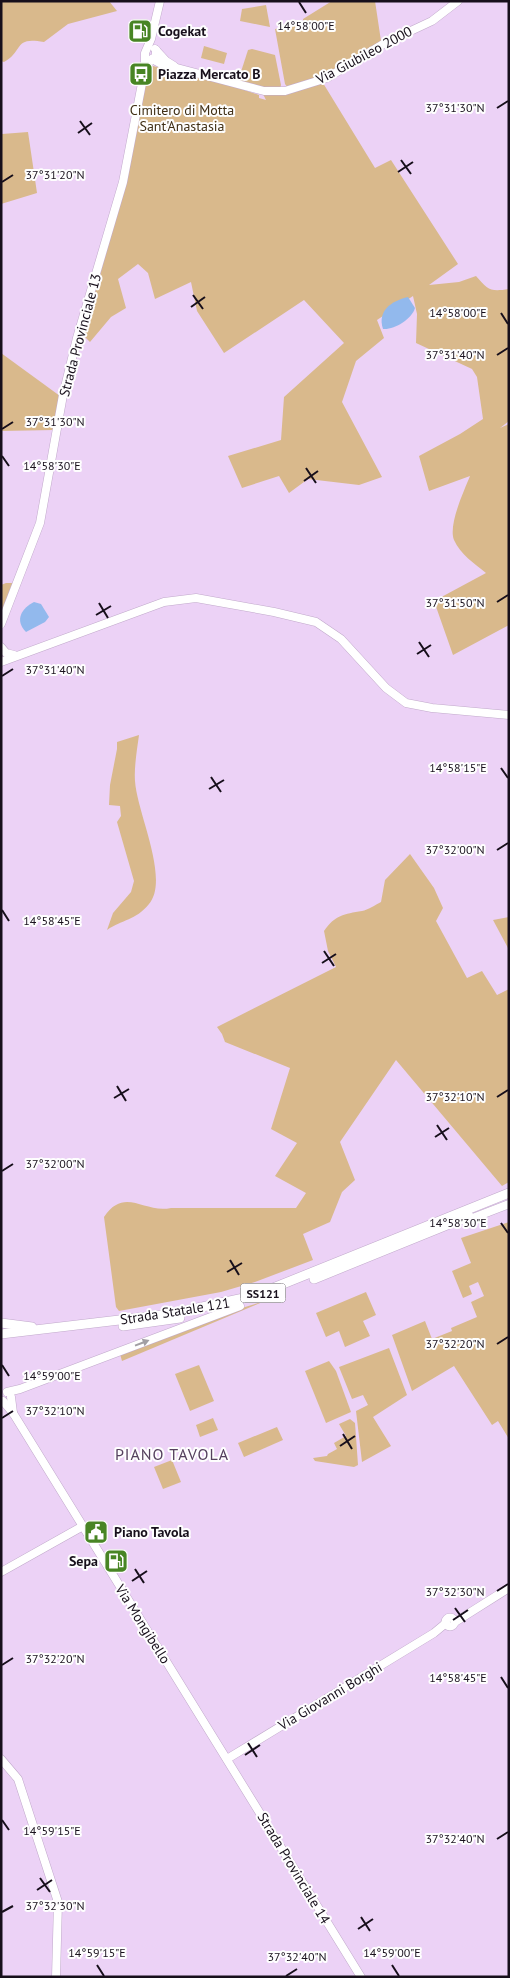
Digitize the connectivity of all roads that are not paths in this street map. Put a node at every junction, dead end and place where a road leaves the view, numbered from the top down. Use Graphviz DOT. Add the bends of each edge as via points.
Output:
graph roads {
  1 [pos="160,1"];
  2 [pos="458,1"];
  3 [pos="151,54"];
  4 [pos="2,622"];
  5 [pos="1,632"];
  6 [pos="1,647"];
  7 [pos="41,647"];
  8 [pos="14,655"];
  9 [pos="1,656"];
  10 [pos="1,662"];
  11 [pos="508,715"];
  12 [pos="509,1193"];
  13 [pos="509,1200"];
  14 [pos="509,1204"];
  15 [pos="411,1240"];
  16 [pos="240,1306"];
  17 [pos="1,1323"];
  18 [pos="79,1325"];
  19 [pos="1,1334"];
  20 [pos="1,1340"];
  21 [pos="5,1396"];
  22 [pos="83,1526"];
  23 [pos="1,1572"];
  24 [pos="509,1588"];
  25 [pos="1,1759"];
  26 [pos="227,1759"];
  27 [pos="56,1977"];
  28 [pos="361,1977"];
  1 -- 3 [label="street, Strada Provinciale 13"];
  2 -- 3 [label="street, Via Giubileo 2000" via="432,21 385,43 327,78 285,91 264,91 177,68"];
  3 -- 4 [label="street, Strada Provinciale 13" via="144,73 123,182 63,395 40,523"];
  4 -- 5 [label="street, Strada Provinciale 13"];
  6 -- 8 [label="street"];
  7 -- 8 [label="street"];
  7 -- 10 [label="street"];
  7 -- 11 [label="street" via="164,602 196,598 316,622 341,639 386,688 406,702 432,708"];
  8 -- 9 [label="street"];
  12 -- 18 [label="main road, Strada Statale 121 / SS121" via="253,1296 193,1310"];
  13 -- 15 [label="main road, Strada Statale 121 / SS121"];
  14 -- 15 [label="street"];
  15 -- 16 [label="main road, Strada Statale 121 / SS121"];
  16 -- 20 [label="main road, Strada Statale 121 / SS121" via="162,1321"];
  21 -- 16 [label="street, one-way"];
  17 -- 18 [label="main road" via="30,1327"];
  18 -- 19 [label="main road, Strada Statale 121 / SS121"];
  21 -- 22 [label="street, Via Mongibello"];
  22 -- 23 [label="street"];
  22 -- 26 [label="street, Via Mongibello"];
  24 -- 26 [label="street, Via Giovanni Borghi"];
  25 -- 27 [label="street" via="18,1779 58,1902"];
  26 -- 28 [label="street, Strada Provinciale 14"];
}
